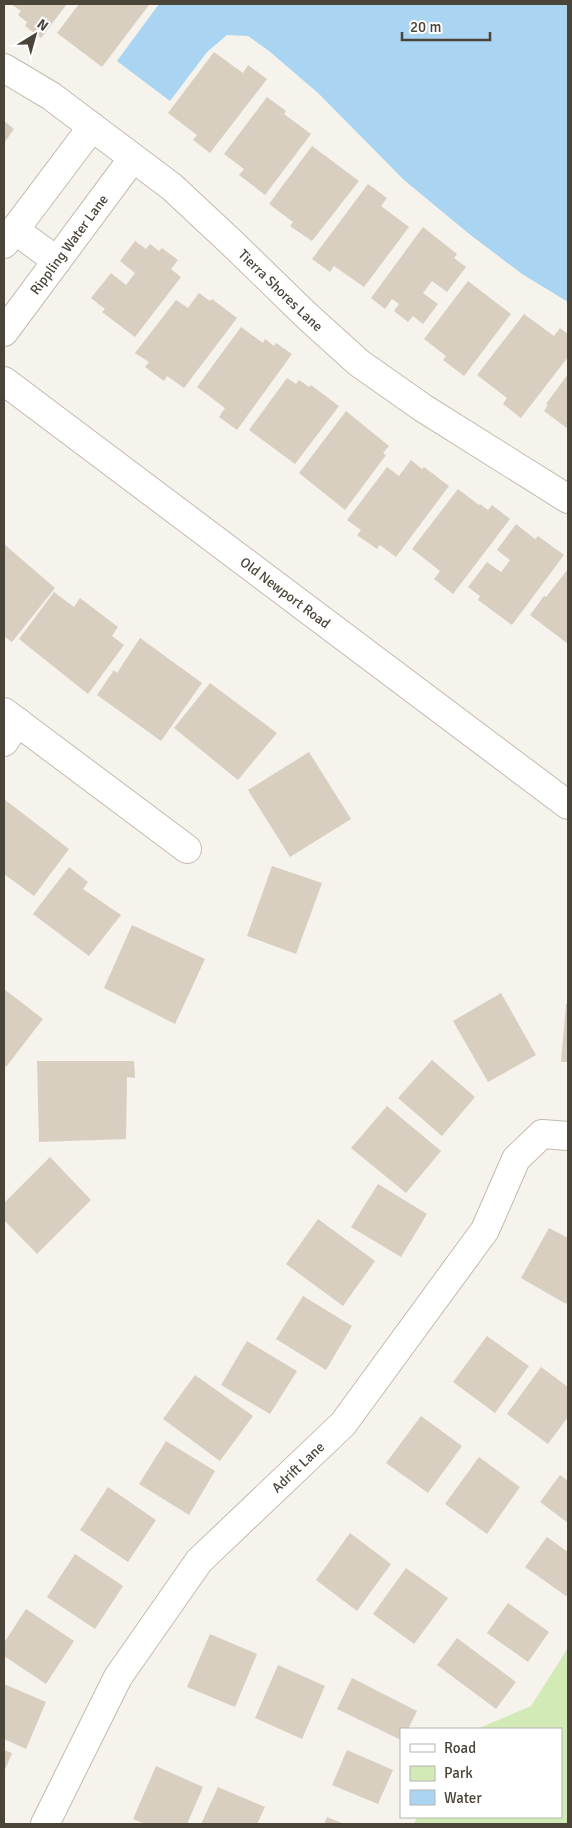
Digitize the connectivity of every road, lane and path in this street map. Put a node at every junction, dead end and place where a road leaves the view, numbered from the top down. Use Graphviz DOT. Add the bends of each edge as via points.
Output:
graph roads {
  1 [pos="4,68"];
  2 [pos="92,127"];
  3 [pos="133,158"];
  4 [pos="9,237"];
  5 [pos="57,261"];
  6 [pos="4,332"];
  7 [pos="4,381"];
  8 [pos="568,498"];
  9 [pos="9,725"];
  10 [pos="568,805"];
  11 [pos="187,850"];
  12 [pos="568,1136"];
  13 [pos="45,1824"];
  1 -- 2 [label="street, Tierra Shores Lane" via="51,96"];
  2 -- 3 [label="street, Tierra Shores Lane"];
  2 -- 4 [label="street"];
  3 -- 5 [label="street, Rippling Water Lane"];
  3 -- 8 [label="street, Tierra Shores Lane" via="172,187 360,363 423,408"];
  4 -- 5 [label="street"];
  5 -- 6 [label="street, Rippling Water Lane"];
  7 -- 10 [label="street, Old Newport Road"];
  9 -- 11 [label="street"];
  12 -- 13 [label="street, Adrift Lane" via="542,1134 516,1159 485,1230 343,1424 199,1562 118,1677"];
}
